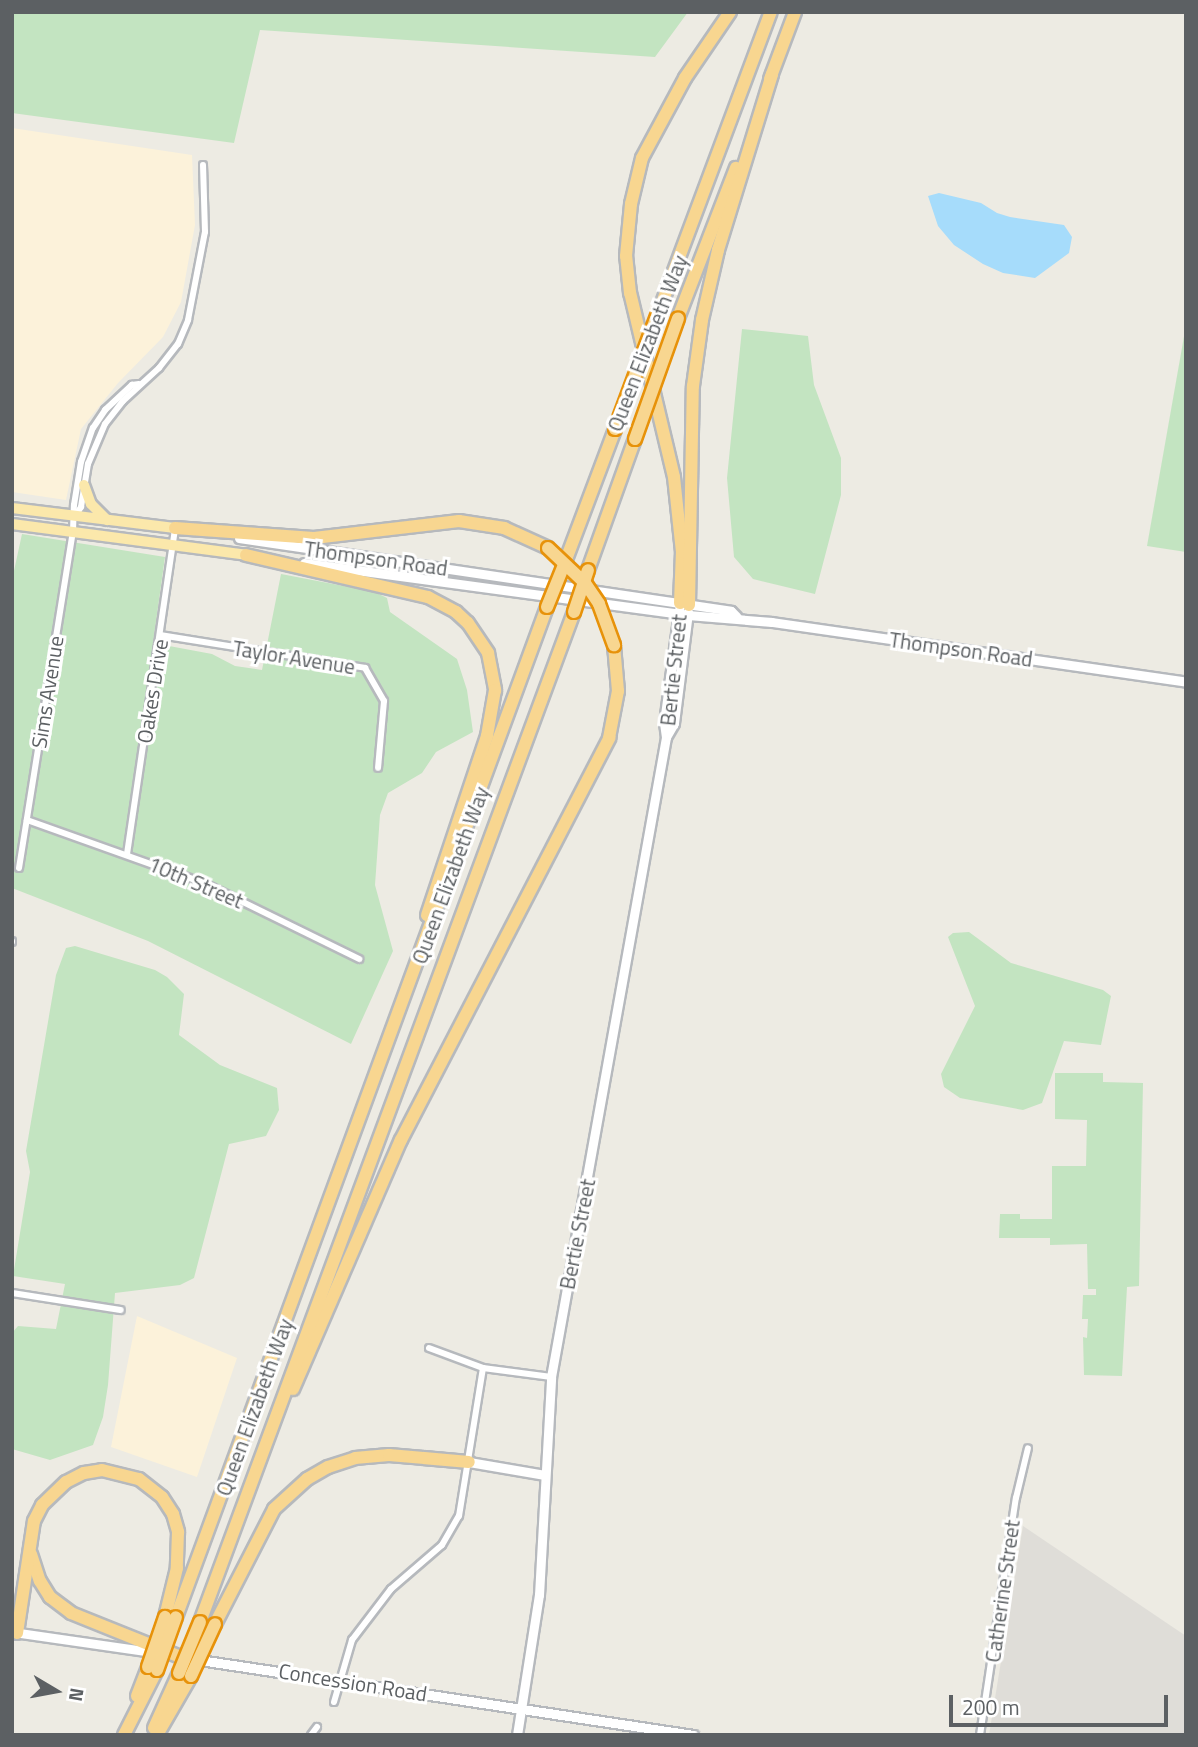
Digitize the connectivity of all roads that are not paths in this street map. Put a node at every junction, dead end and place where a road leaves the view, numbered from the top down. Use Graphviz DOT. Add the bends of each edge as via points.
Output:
graph roads {
  1 [pos="730,12"];
  2 [pos="771,12"];
  3 [pos="795,12"];
  4 [pos="772,74"];
  5 [pos="203,165"];
  6 [pos="139,384"];
  7 [pos="84,485"];
  8 [pos="12,508"];
  9 [pos="75,516"];
  10 [pos="107,520"];
  11 [pos="12,524"];
  12 [pos="175,528"];
  13 [pos="73,531"];
  14 [pos="172,546"];
  15 [pos="246,555"];
  16 [pos="684,609"];
  17 [pos="160,635"];
  18 [pos="1186,682"];
  19 [pos="378,768"];
  20 [pos="27,820"];
  21 [pos="127,854"];
  22 [pos="19,868"];
  23 [pos="359,959"];
  24 [pos="399,1016"];
  25 [pos="12,1293"];
  26 [pos="121,1310"];
  27 [pos="429,1348"];
  28 [pos="483,1368"];
  29 [pos="551,1377"];
  30 [pos="1028,1448"];
  31 [pos="469,1462"];
  32 [pos="256,1468"];
  33 [pos="545,1475"];
  34 [pos="30,1539"];
  35 [pos="171,1617"];
  36 [pos="15,1632"];
  37 [pos="178,1656"];
  38 [pos="185,1674"];
  39 [pos="340,1680"];
  40 [pos="334,1702"];
  41 [pos="521,1707"];
  42 [pos="317,1727"];
  43 [pos="123,1735"];
  44 [pos="151,1735"];
  45 [pos="158,1735"];
  46 [pos="311,1735"];
  47 [pos="517,1735"];
  48 [pos="693,1735"];
  49 [pos="980,1735"];
  1 -- 16 [label="highway" via="685,78 642,158 626,256 630,293 674,477"];
  2 -- 24 [label="highway, Queen Elizabeth Way, bridge"];
  3 -- 4 [label="highway, Queen Elizabeth Way"];
  4 -- 16 [label="highway" via="702,320 693,386"];
  4 -- 32 [label="highway, Queen Elizabeth Way, bridge"];
  5 -- 6 [label="street, Sims Avenue" via="205,232 188,320 178,344"];
  6 -- 7 [label="street, Sims Avenue" via="105,424"];
  6 -- 9 [label="street, Sims Avenue" via="118,396 93,428 81,462"];
  7 -- 9 [label="street, Sims Avenue"];
  7 -- 10 [label="main road" via="91,504"];
  8 -- 9 [label="main road, Thompson Road"];
  9 -- 10 [label="main road, Thompson Road"];
  9 -- 13 [label="street, Sims Avenue"];
  10 -- 12 [label="main road, Thompson Road"];
  11 -- 13 [label="main road, Thompson Road"];
  12 -- 14 [label="street, Oakes Drive"];
  12 -- 16 [label="street, Thompson Road"];
  12 -- 32 [label="highway, bridge" via="314,538 459,521 504,528 548,548 585,583 599,604 614,645 618,691 608,738 401,1140"];
  13 -- 14 [label="main road, Thompson Road"];
  13 -- 20 [label="street, Sims Avenue"];
  14 -- 15 [label="main road, Thompson Road"];
  14 -- 17 [label="street, Oakes Drive"];
  15 -- 16 [label="street, Thompson Road"];
  15 -- 24 [label="highway" via="428,597 468,623 488,653 495,690 487,736 416,946"];
  16 -- 18 [label="street, Thompson Road" via="731,611 737,617"];
  16 -- 29 [label="street, Bertie Street" via="674,723 666,737"];
  17 -- 19 [label="street, Taylor Avenue" via="365,668 385,711"];
  17 -- 21 [label="street, Oakes Drive"];
  20 -- 21 [label="street, 10th Street"];
  20 -- 22 [label="street, Sims Avenue"];
  21 -- 23 [label="street, 10th Street" via="204,883"];
  24 -- 35 [label="highway, Queen Elizabeth Way"];
  25 -- 26 [label="street"];
  27 -- 28 [label="street"];
  28 -- 29 [label="street"];
  28 -- 31 [label="street"];
  29 -- 33 [label="street, Bertie Street"];
  30 -- 49 [label="street, Catherine Street" via="1016,1498"];
  31 -- 33 [label="street"];
  31 -- 38 [label="highway, bridge" via="389,1455 355,1458 307,1479 274,1508"];
  31 -- 39 [label="street" via="453,1528 442,1545 391,1589 369,1616 352,1640"];
  32 -- 38 [label="highway, Queen Elizabeth Way, bridge"];
  33 -- 41 [label="street, Bertie Street" via="539,1595"];
  34 -- 35 [label="highway" via="41,1505 84,1472 102,1470 139,1479 162,1497 178,1532"];
  34 -- 36 [label="highway"];
  34 -- 37 [label="highway" via="32,1560 50,1597 82,1618"];
  35 -- 43 [label="highway, Queen Elizabeth Way, bridge"];
  36 -- 37 [label="street, Concession Road"];
  37 -- 39 [label="street, Concession Road"];
  38 -- 44 [label="highway, Queen Elizabeth Way"];
  38 -- 45 [label="highway"];
  39 -- 40 [label="street"];
  39 -- 41 [label="street, Concession Road"];
  41 -- 47 [label="street, Bertie Street"];
  41 -- 48 [label="street, Concession Road"];
  42 -- 46 [label="street"];
}
